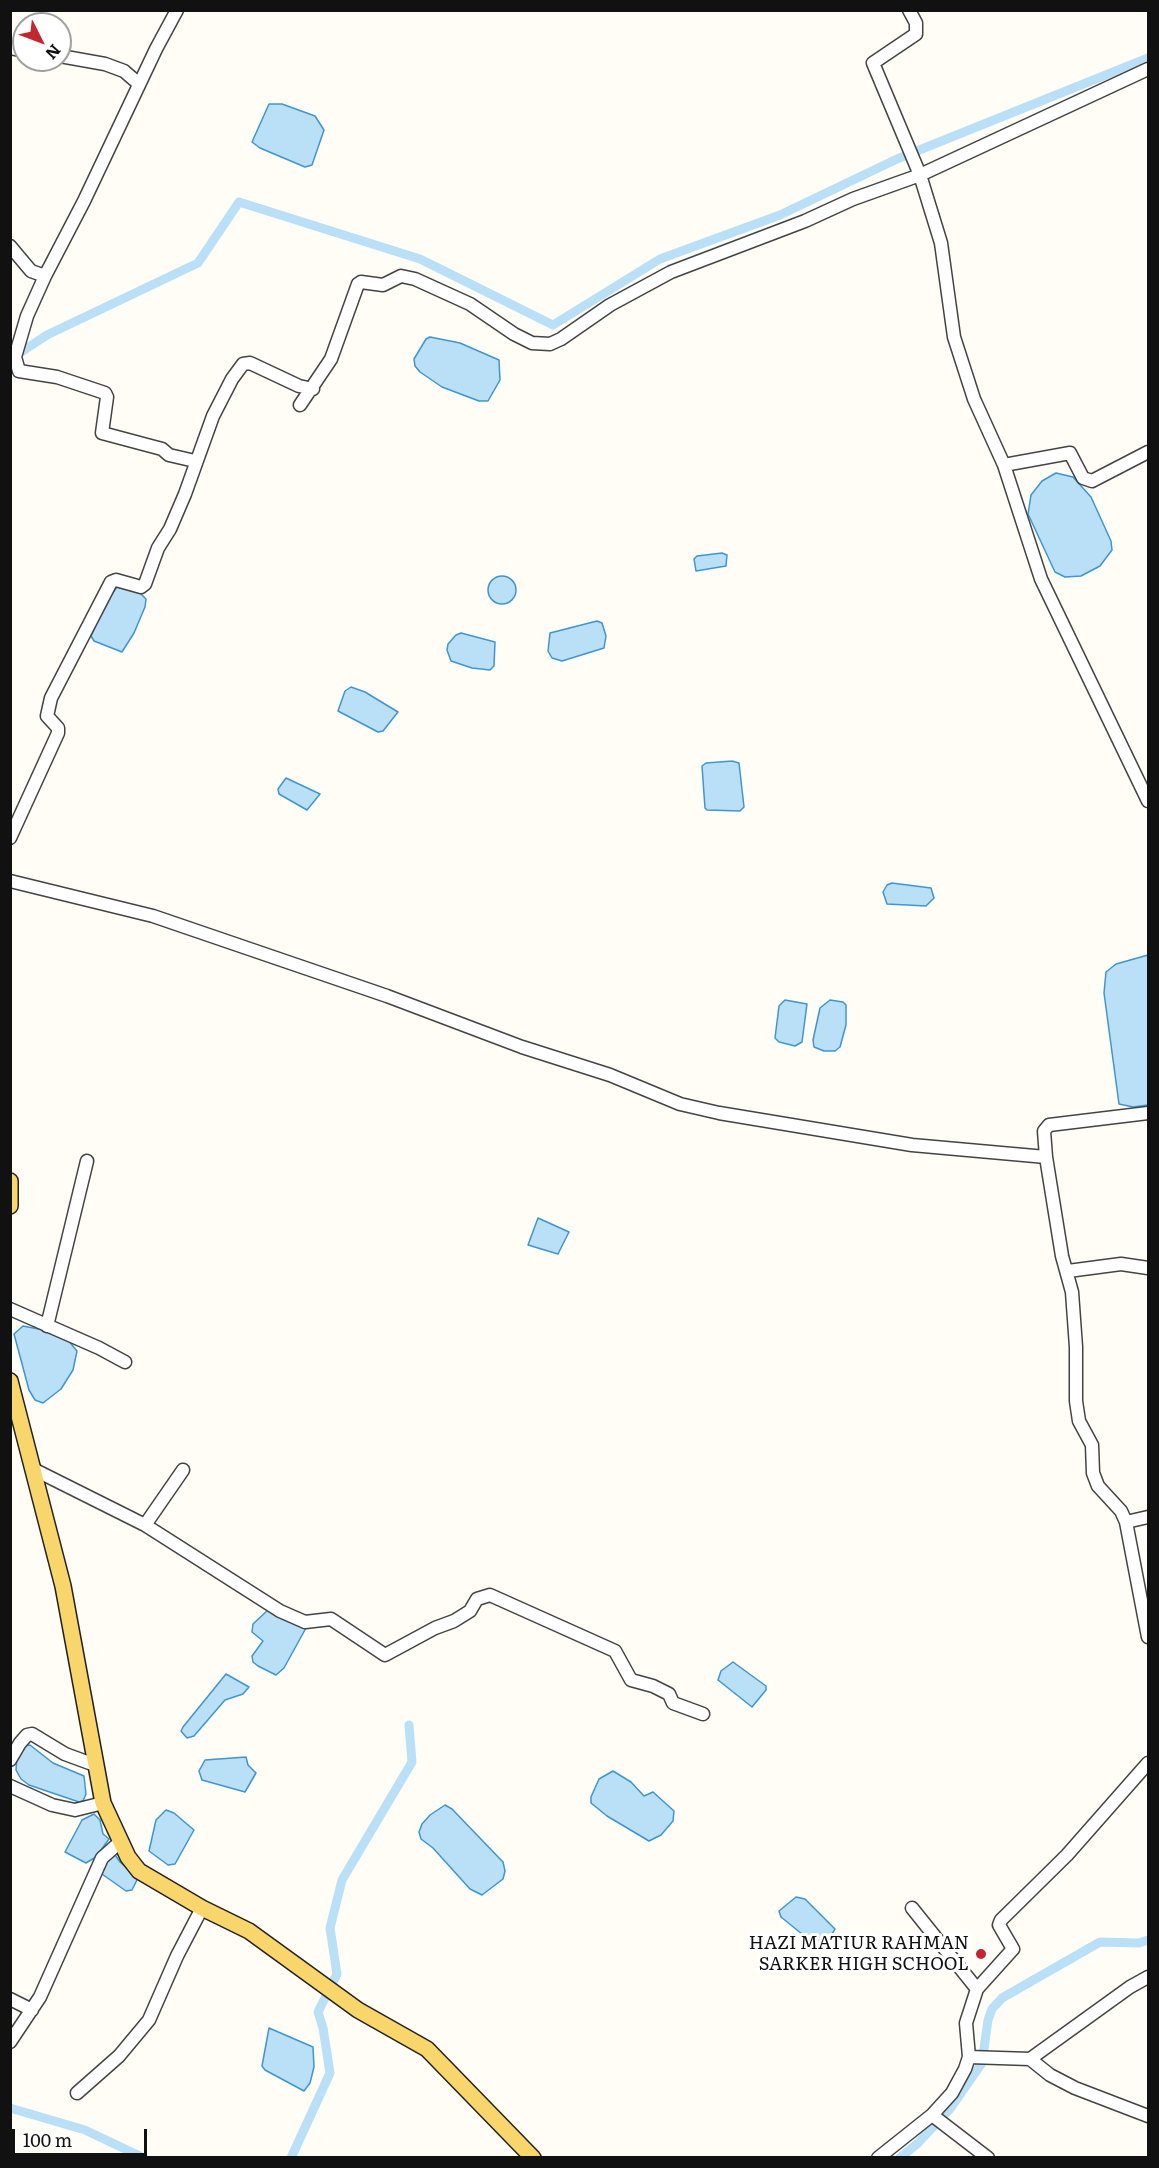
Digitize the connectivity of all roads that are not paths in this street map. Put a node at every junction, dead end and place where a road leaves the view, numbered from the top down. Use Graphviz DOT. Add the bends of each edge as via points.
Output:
graph roads {
  1 [pos="177,10"];
  2 [pos="909,10"];
  3 [pos="72,58"];
  4 [pos="1149,69"];
  5 [pos="139,84"];
  6 [pos="919,172"];
  7 [pos="10,246"];
  8 [pos="45,276"];
  9 [pos="313,389"];
  10 [pos="300,405"];
  11 [pos="1149,452"];
  12 [pos="195,461"];
  13 [pos="1005,465"];
  14 [pos="1149,801"];
  15 [pos="10,838"];
  16 [pos="10,881"];
  17 [pos="1149,1113"];
  18 [pos="1046,1157"];
  19 [pos="87,1161"];
  20 [pos="10,1181"];
  21 [pos="10,1206"];
  22 [pos="1149,1268"];
  23 [pos="1068,1271"];
  24 [pos="10,1309"];
  25 [pos="47,1326"];
  26 [pos="125,1362"];
  27 [pos="10,1381"];
  28 [pos="33,1469"];
  29 [pos="183,1470"];
  30 [pos="1149,1517"];
  31 [pos="1126,1522"];
  32 [pos="145,1525"];
  33 [pos="1149,1636"];
  34 [pos="703,1714"];
  35 [pos="10,1760"];
  36 [pos="1149,1763"];
  37 [pos="96,1765"];
  38 [pos="10,1786"];
  39 [pos="104,1803"];
  40 [pos="120,1842"];
  41 [pos="202,1908"];
  42 [pos="912,1908"];
  43 [pos="1149,1977"];
  44 [pos="977,1989"];
  45 [pos="10,2000"];
  46 [pos="32,2010"];
  47 [pos="10,2042"];
  48 [pos="974,2056"];
  49 [pos="1030,2059"];
  50 [pos="77,2093"];
  51 [pos="933,2115"];
  52 [pos="1149,2116"];
  53 [pos="533,2157"];
  54 [pos="878,2157"];
  55 [pos="988,2157"];
  1 -- 5 [label="street"];
  2 -- 6 [label="street" via="916,34 873,63"];
  3 -- 5 [label="street" via="124,71"];
  4 -- 6 [label="street"];
  5 -- 8 [label="street"];
  6 -- 9 [label="street" via="671,272 550,344 532,343 470,304 415,279 401,276 383,285 361,282 331,359"];
  6 -- 13 [label="street" via="940,243 954,337 974,399"];
  7 -- 8 [label="street" via="31,271"];
  8 -- 12 [label="street" via="15,357 19,371 57,377 105,393 102,433"];
  9 -- 10 [label="street"];
  9 -- 12 [label="street" via="256,365 243,364 213,416"];
  11 -- 13 [label="street" via="1092,481 1083,478 1070,453"];
  12 -- 15 [label="street" via="185,494 145,584 141,587 111,582 51,698 47,716 58,733"];
  13 -- 14 [label="street" via="1041,579"];
  16 -- 18 [label="street" via="153,916 387,996 531,1051 610,1075 681,1104 903,1143"];
  17 -- 18 [label="street" via="1049,1125 1044,1131"];
  18 -- 23 [label="street" via="1062,1256"];
  19 -- 25 [label="street"];
  20 -- 21 [label="main road"];
  22 -- 23 [label="street" via="1121,1264"];
  23 -- 31 [label="street" via="1075,1325 1079,1421 1092,1445 1093,1473 1098,1486"];
  24 -- 25 [label="street"];
  25 -- 26 [label="street"];
  27 -- 28 [label="main road"];
  28 -- 32 [label="street"];
  28 -- 37 [label="main road" via="63,1586"];
  29 -- 32 [label="street"];
  30 -- 31 [label="street"];
  31 -- 33 [label="street"];
  32 -- 34 [label="street" via="280,1611 305,1622 331,1619 385,1655 454,1621 470,1611 477,1599 490,1595 615,1652 631,1680 653,1686 669,1694 673,1703"];
  35 -- 37 [label="street" via="20,1743 32,1734 65,1754"];
  36 -- 44 [label="street" via="1067,1855 1000,1920 1013,1952"];
  37 -- 39 [label="main road"];
  38 -- 39 [label="street" via="52,1805 75,1810"];
  39 -- 40 [label="main road"];
  40 -- 41 [label="main road" via="139,1871"];
  40 -- 46 [label="street" via="102,1858"];
  41 -- 50 [label="street" via="149,2020 119,2056"];
  41 -- 53 [label="main road" via="249,1931 336,1995 427,2049"];
  42 -- 44 [label="street"];
  43 -- 49 [label="street"];
  44 -- 48 [label="street" via="966,2023"];
  45 -- 46 [label="street"];
  46 -- 47 [label="street"];
  48 -- 49 [label="street"];
  48 -- 51 [label="street" via="952,2093"];
  49 -- 52 [label="street" via="1075,2088"];
  51 -- 54 [label="street"];
  51 -- 55 [label="street"];
}
